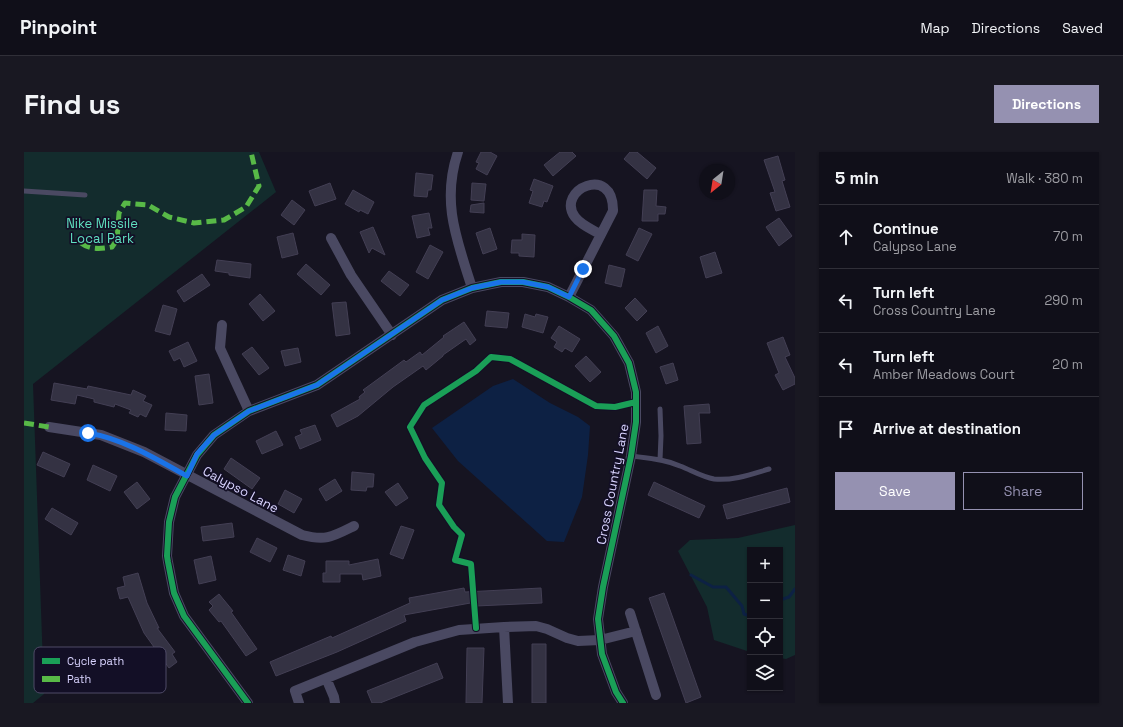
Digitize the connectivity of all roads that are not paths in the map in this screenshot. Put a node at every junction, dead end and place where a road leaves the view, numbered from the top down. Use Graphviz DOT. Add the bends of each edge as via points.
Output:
graph roads {
  1 [pos="458,152"];
  2 [pos="24,191"];
  3 [pos="85,194"];
  4 [pos="600,234"];
  5 [pos="331,238"];
  6 [pos="472,288"];
  7 [pos="569,297"];
  8 [pos="222,325"];
  9 [pos="392,335"];
  10 [pos="660,409"];
  11 [pos="249,411"];
  12 [pos="48,427"];
  13 [pos="631,456"];
  14 [pos="660,460"];
  15 [pos="769,469"];
  16 [pos="187,476"];
  17 [pos="354,526"];
  18 [pos="630,614"];
  19 [pos="504,626"];
  20 [pos="636,631"];
  21 [pos="600,640"];
  22 [pos="326,678"];
  23 [pos="656,695"];
  24 [pos="248,703"];
  25 [pos="299,703"];
  26 [pos="335,703"];
  27 [pos="508,703"];
  28 [pos="623,703"];
  1 -- 6 [label="street" via="450,193 451,208 454,230"];
  2 -- 3 [label="lane"];
  4 -- 4 [label="street" via="613,210 613,200 609,191 599,184 588,185 579,189 572,198 570,207 581,223"];
  4 -- 7 [label="street"];
  5 -- 9 [label="street" via="351,275"];
  6 -- 7 [label="street, Cross Country Lane" via="501,282 523,282 548,287"];
  6 -- 9 [label="street, Cross Country Lane" via="442,300"];
  7 -- 13 [label="street, Cross Country Lane" via="590,310 614,336 629,363 636,392 636,422"];
  8 -- 11 [label="street" via="220,348"];
  9 -- 11 [label="street, Cross Country Lane" via="317,385"];
  10 -- 14 [label="lane"];
  11 -- 16 [label="street, Cross Country Lane" via="214,435 197,454"];
  12 -- 16 [label="street, Calypso Lane" via="101,435 144,452"];
  13 -- 14 [label="lane"];
  13 -- 21 [label="street, Cross Country Lane" via="600,604"];
  14 -- 15 [label="lane" via="715,479 749,475"];
  16 -- 17 [label="street, Calypso Lane" via="302,535 332,537"];
  16 -- 24 [label="street, Cross Country Lane" via="175,497 169,522 167,556 174,593 184,616"];
  18 -- 20 [label="street"];
  19 -- 21 [label="street" via="536,626 578,641"];
  19 -- 22 [label="street" via="459,630 415,642"];
  19 -- 27 [label="street"];
  20 -- 21 [label="street"];
  20 -- 23 [label="street"];
  21 -- 28 [label="street, Cross Country Lane" via="608,673"];
  22 -- 25 [label="street" via="295,691"];
  22 -- 26 [label="street"];
}
